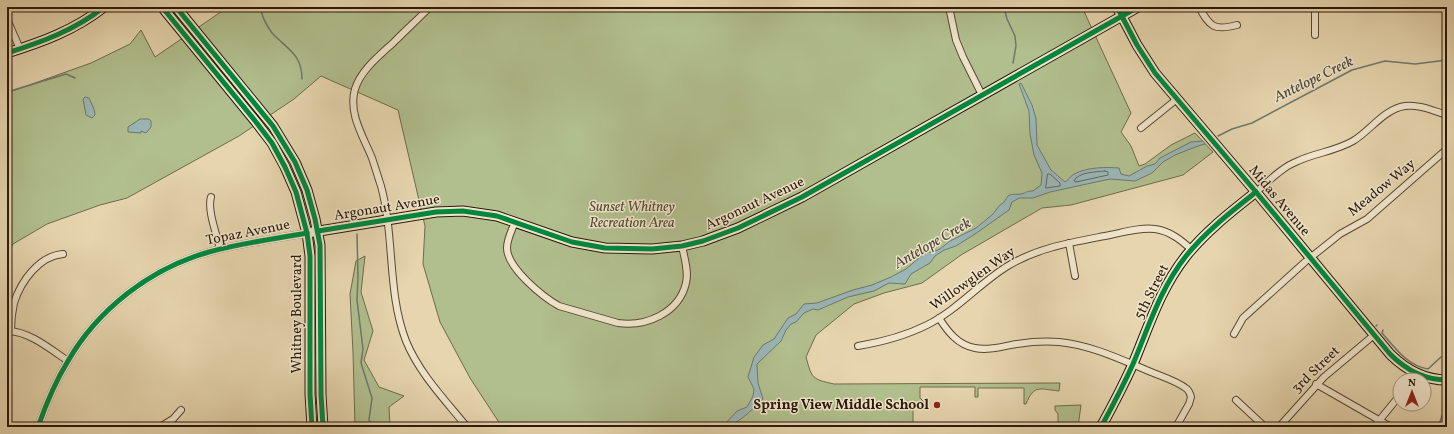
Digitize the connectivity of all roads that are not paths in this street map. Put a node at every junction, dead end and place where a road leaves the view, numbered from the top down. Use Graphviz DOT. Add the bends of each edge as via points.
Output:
graph roads {
  1 [pos="103,7"];
  2 [pos="162,7"];
  3 [pos="176,7"];
  4 [pos="430,7"];
  5 [pos="949,7"];
  6 [pos="1117,7"];
  7 [pos="1138,7"];
  8 [pos="1199,7"];
  9 [pos="1314,7"];
  10 [pos="1122,16"];
  11 [pos="7,19"];
  12 [pos="1237,24"];
  13 [pos="1315,35"];
  14 [pos="20,49"];
  15 [pos="7,54"];
  16 [pos="982,95"];
  17 [pos="1177,99"];
  18 [pos="1447,115"];
  19 [pos="1141,128"];
  20 [pos="1447,149"];
  21 [pos="1256,192"];
  22 [pos="211,197"];
  23 [pos="388,220"];
  24 [pos="515,222"];
  25 [pos="318,232"];
  26 [pos="307,233"];
  27 [pos="1068,243"];
  28 [pos="682,246"];
  29 [pos="220,249"];
  30 [pos="1192,250"];
  31 [pos="63,254"];
  32 [pos="1311,258"];
  33 [pos="1075,276"];
  34 [pos="939,318"];
  35 [pos="9,331"];
  36 [pos="1234,334"];
  37 [pos="1374,335"];
  38 [pos="858,346"];
  39 [pos="68,360"];
  40 [pos="1133,364"];
  41 [pos="1409,372"];
  42 [pos="1432,379"];
  43 [pos="1447,380"];
  44 [pos="1316,384"];
  45 [pos="1236,400"];
  46 [pos="1392,405"];
  47 [pos="181,410"];
  48 [pos="1379,420"];
  49 [pos="38,427"];
  50 [pos="160,427"];
  51 [pos="312,427"];
  52 [pos="323,427"];
  53 [pos="467,427"];
  54 [pos="1101,427"];
  55 [pos="1176,427"];
  56 [pos="1265,427"];
  57 [pos="1279,427"];
  58 [pos="1374,427"];
  59 [pos="1391,427"];
  1 -- 14 [label="street" via="67,31"];
  2 -- 26 [label="street, Whitney Boulevard" via="272,143 296,192"];
  3 -- 25 [label="street, Whitney Boulevard" via="280,136 301,174"];
  4 -- 23 [label="street" via="372,63 363,73 355,90 354,115 378,176"];
  5 -- 16 [label="street" via="962,57"];
  6 -- 10 [label="street, Midas Avenue"];
  7 -- 10 [label="street, Argonaut Avenue"];
  8 -- 12 [label="street" via="1207,22 1213,26 1226,28"];
  9 -- 13 [label="street"];
  10 -- 16 [label="street, Argonaut Avenue"];
  10 -- 17 [label="street, Midas Avenue" via="1146,60"];
  11 -- 14 [label="street"];
  14 -- 15 [label="street"];
  16 -- 28 [label="street, Argonaut Avenue" via="784,206 720,236"];
  17 -- 19 [label="street"];
  17 -- 21 [label="street, Midas Avenue"];
  18 -- 21 [label="street" via="1415,106 1397,108 1360,137 1292,164"];
  20 -- 32 [label="street, Meadow Way" via="1366,219 1340,234"];
  21 -- 30 [label="street, 5th Street"];
  21 -- 32 [label="street, Midas Avenue"];
  22 -- 29 [label="street" via="211,211"];
  23 -- 24 [label="street, Argonaut Avenue" via="452,211 487,214"];
  23 -- 25 [label="street, Argonaut Avenue"];
  23 -- 53 [label="street" via="394,292 406,341 424,374"];
  24 -- 28 [label="street, Argonaut Avenue" via="572,242 600,247 636,250"];
  24 -- 28 [label="street" via="508,243 508,254 515,267 533,287 559,306 618,323 645,322 660,316 672,307 681,295 687,276"];
  25 -- 26 [label="street, Argonaut Avenue"];
  25 -- 52 [label="street, Whitney Boulevard" via="321,257"];
  26 -- 29 [label="street, Topaz Avenue"];
  26 -- 51 [label="street, Whitney Boulevard" via="310,256"];
  27 -- 30 [label="street, Willowglen Way" via="1154,229 1170,233"];
  27 -- 33 [label="street"];
  27 -- 34 [label="street, Willowglen Way" via="1016,262"];
  29 -- 39 [label="street, Topaz Avenue" via="180,262 130,292 90,329"];
  30 -- 40 [label="street, 5th Street" via="1161,295"];
  31 -- 35 [label="street" via="45,260 25,280 14,303"];
  32 -- 36 [label="street, Meadow Way" via="1243,318"];
  32 -- 37 [label="street, Midas Avenue"];
  34 -- 38 [label="street, Willowglen Way" via="902,335"];
  34 -- 40 [label="street" via="956,340 974,348 992,349 1029,343 1059,342 1094,350"];
  35 -- 39 [label="street" via="28,336"];
  37 -- 41 [label="street, Midas Avenue"];
  37 -- 44 [label="street, 3rd Street"];
  39 -- 49 [label="street, Topaz Avenue"];
  40 -- 54 [label="street, 5th Street"];
  40 -- 55 [label="street" via="1188,389 1191,399"];
  42 -- 43 [label="street, Midas Avenue"];
  44 -- 48 [label="street"];
  44 -- 57 [label="street, 3rd Street"];
  45 -- 56 [label="street"];
  46 -- 48 [label="street"];
  47 -- 50 [label="street"];
  48 -- 58 [label="street"];
  48 -- 59 [label="street"];
}
